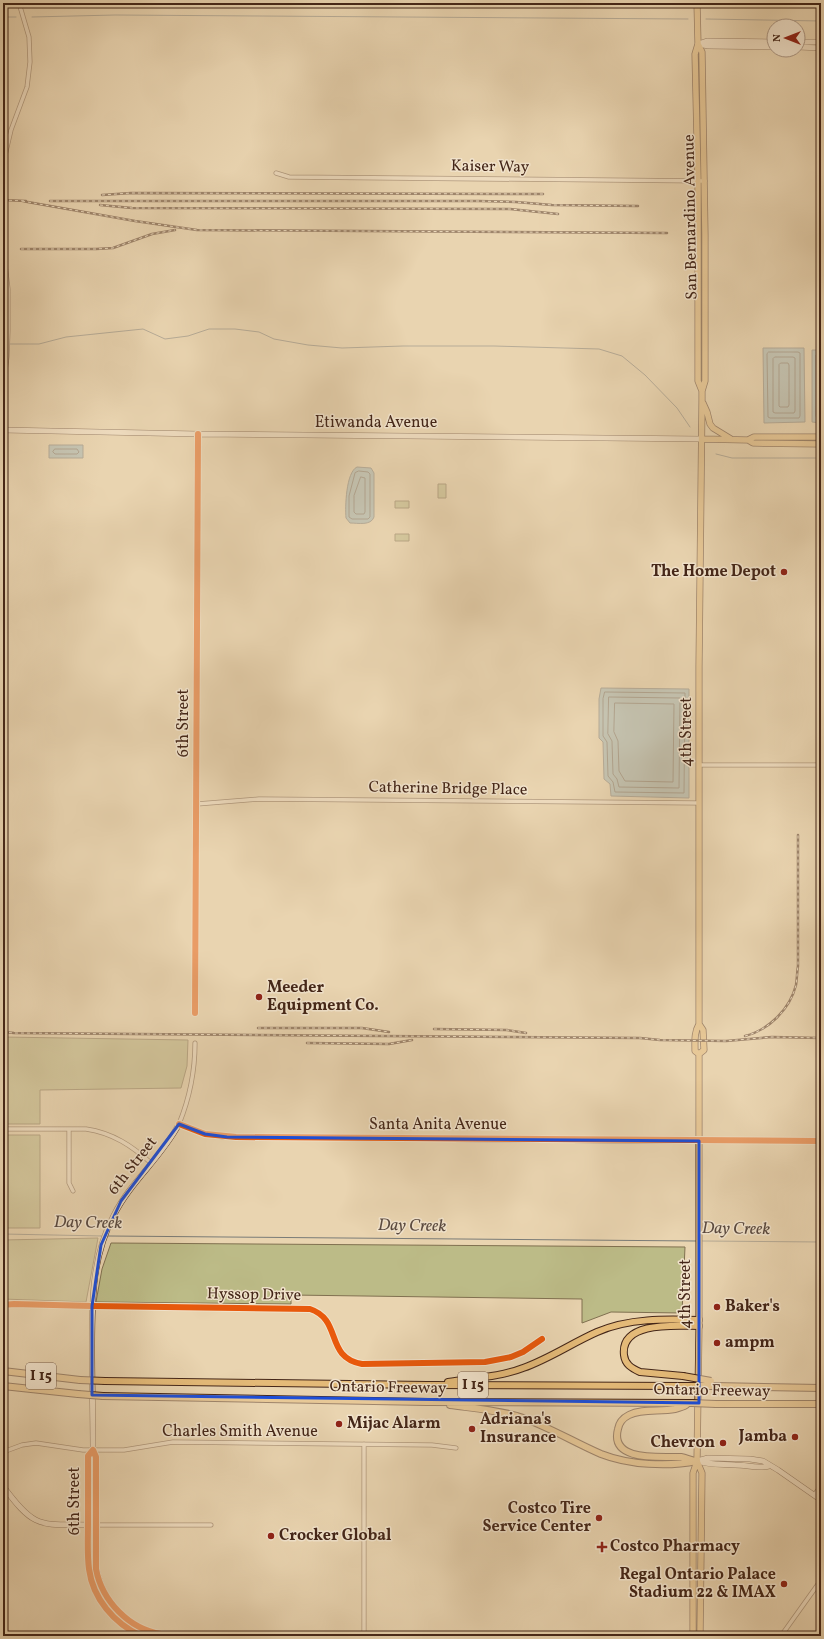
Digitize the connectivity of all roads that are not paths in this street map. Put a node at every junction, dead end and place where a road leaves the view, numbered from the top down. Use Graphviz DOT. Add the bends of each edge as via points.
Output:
graph roads {
  1 [pos="19,3"];
  2 [pos="698,3"];
  3 [pos="766,42"];
  4 [pos="806,42"];
  5 [pos="821,42"];
  6 [pos="698,44"];
  7 [pos="766,47"];
  8 [pos="806,47"];
  9 [pos="821,48"];
  10 [pos="276,174"];
  11 [pos="698,181"];
  12 [pos="704,181"];
  13 [pos="3,386"];
  14 [pos="702,392"];
  15 [pos="702,400"];
  16 [pos="3,430"];
  17 [pos="198,434"];
  18 [pos="821,437"];
  19 [pos="702,439"];
  20 [pos="731,439"];
  21 [pos="748,440"];
  22 [pos="821,444"];
  23 [pos="699,765"];
  24 [pos="821,765"];
  25 [pos="699,803"];
  26 [pos="197,804"];
  27 [pos="195,1013"];
  28 [pos="195,1043"];
  29 [pos="179,1124"];
  30 [pos="3,1129"];
  31 [pos="69,1129"];
  32 [pos="699,1141"];
  33 [pos="821,1141"];
  34 [pos="152,1163"];
  35 [pos="73,1191"];
  36 [pos="3,1305"];
  37 [pos="92,1306"];
  38 [pos="699,1323"];
  39 [pos="542,1340"];
  40 [pos="3,1371"];
  41 [pos="713,1384"];
  42 [pos="427,1385"];
  43 [pos="3,1386"];
  44 [pos="821,1388"];
  45 [pos="427,1402"];
  46 [pos="821,1404"];
  47 [pos="683,1405"];
  48 [pos="364,1444"];
  49 [pos="456,1448"];
  50 [pos="93,1450"];
  51 [pos="3,1452"];
  52 [pos="697,1461"];
  53 [pos="3,1486"];
  54 [pos="821,1486"];
  55 [pos="814,1495"];
  56 [pos="821,1500"];
  57 [pos="88,1525"];
  58 [pos="95,1525"];
  59 [pos="211,1525"];
  60 [pos="821,1580"];
  61 [pos="141,1636"];
  62 [pos="216,1636"];
  63 [pos="364,1636"];
  64 [pos="693,1636"];
  65 [pos="700,1636"];
  66 [pos="781,1636"];
  1 -- 13 [label="street" via="26,24 30,52 29,73 23,100 11,130 4,160 4,256 8,289 8,331"];
  2 -- 6 [label="main road, San Bernardino Avenue"];
  3 -- 6 [label="street" via="707,41"];
  4 -- 5 [label="street"];
  6 -- 7 [label="street"];
  6 -- 11 [label="main road, San Bernardino Avenue" via="695,53"];
  6 -- 12 [label="main road, San Bernardino Avenue" via="702,52"];
  8 -- 9 [label="street"];
  10 -- 11 [label="street, Kaiser Way" via="289,177"];
  11 -- 12 [label="street, Kaiser Way"];
  11 -- 14 [label="main road, San Bernardino Avenue" via="698,381"];
  12 -- 14 [label="main road, San Bernardino Avenue" via="705,381"];
  14 -- 15 [label="main road, San Bernardino Avenue"];
  15 -- 19 [label="main road, San Bernardino Avenue"];
  15 -- 20 [label="main road" via="710,424"];
  16 -- 17 [label="street, Etiwanda Avenue"];
  17 -- 19 [label="street, Etiwanda Avenue"];
  17 -- 26 [label="street, 6th Street"];
  18 -- 21 [label="main road, Etiwanda Avenue" via="754,437"];
  19 -- 20 [label="main road, Etiwanda Avenue"];
  19 -- 23 [label="main road, 4th Street"];
  20 -- 21 [label="main road, Etiwanda Avenue"];
  21 -- 22 [label="main road, Etiwanda Avenue" via="753,443"];
  23 -- 24 [label="street"];
  23 -- 25 [label="main road, 4th Street"];
  25 -- 26 [label="street, Catherine Bridge Place" via="259,799"];
  25 -- 32 [label="main road, 4th Street" via="700,1024 703,1030 704,1050 699,1054"];
  26 -- 27 [label="street, 6th Street"];
  28 -- 29 [label="street, 6th Street" via="193,1079"];
  29 -- 32 [label="street, Santa Anita Avenue" via="205,1134 231,1137"];
  29 -- 34 [label="street, 6th Street"];
  30 -- 31 [label="street"];
  31 -- 34 [label="street" via="90,1130 110,1135 129,1145"];
  31 -- 35 [label="street" via="69,1183"];
  32 -- 33 [label="street"];
  32 -- 38 [label="main road, 4th Street"];
  34 -- 37 [label="street, 6th Street" via="122,1201 108,1227 93,1281"];
  36 -- 37 [label="street, Hyssop Drive"];
  37 -- 39 [label="street, Hyssop Drive" via="310,1309 326,1318 344,1356 350,1361 362,1364 484,1362 523,1352"];
  37 -- 50 [label="street, 6th Street"];
  38 -- 41 [label="highway, bridge" via="649,1327 628,1340 624,1347 625,1360 629,1366 640,1372 683,1376"];
  38 -- 42 [label="highway" via="647,1320 618,1325 513,1372"];
  38 -- 52 [label="main road, 4th Street"];
  40 -- 42 [label="highway, Ontario Freeway / I 15, bridge" via="105,1381"];
  41 -- 42 [label="highway, Ontario Freeway / I 15, bridge"];
  41 -- 44 [label="highway, Ontario Freeway / I 15"];
  43 -- 45 [label="highway, Ontario Freeway / I 15, bridge" via="103,1396"];
  45 -- 47 [label="highway, Ontario Freeway / I 15"];
  45 -- 52 [label="highway" via="503,1412 601,1454 636,1464 686,1464"];
  46 -- 47 [label="highway, Ontario Freeway / I 15, bridge"];
  47 -- 52 [label="highway" via="675,1409 629,1415 620,1423 618,1439 622,1447 633,1454 682,1457"];
  48 -- 49 [label="street, Charles Smith Avenue"];
  48 -- 50 [label="street, Charles Smith Avenue" via="173,1442 124,1450"];
  48 -- 63 [label="street"];
  50 -- 51 [label="street, Charles Smith Avenue" via="73,1450 36,1443"];
  50 -- 57 [label="street, 6th Street" via="88,1456"];
  50 -- 58 [label="street, 6th Street" via="96,1457"];
  52 -- 55 [label="street" via="708,1458 763,1461"];
  52 -- 64 [label="main road, 4th Street" via="693,1473"];
  52 -- 65 [label="main road, 4th Street" via="702,1473"];
  53 -- 57 [label="street" via="22,1511 37,1521 53,1525"];
  54 -- 55 [label="street"];
  55 -- 56 [label="street"];
  57 -- 58 [label="street"];
  57 -- 61 [label="street, 6th Street" via="89,1569 96,1592 107,1610 118,1621"];
  58 -- 59 [label="street"];
  58 -- 62 [label="street, 6th Street" via="96,1562 100,1582 109,1599 123,1616 139,1627 155,1633"];
  60 -- 66 [label="street"];
}
